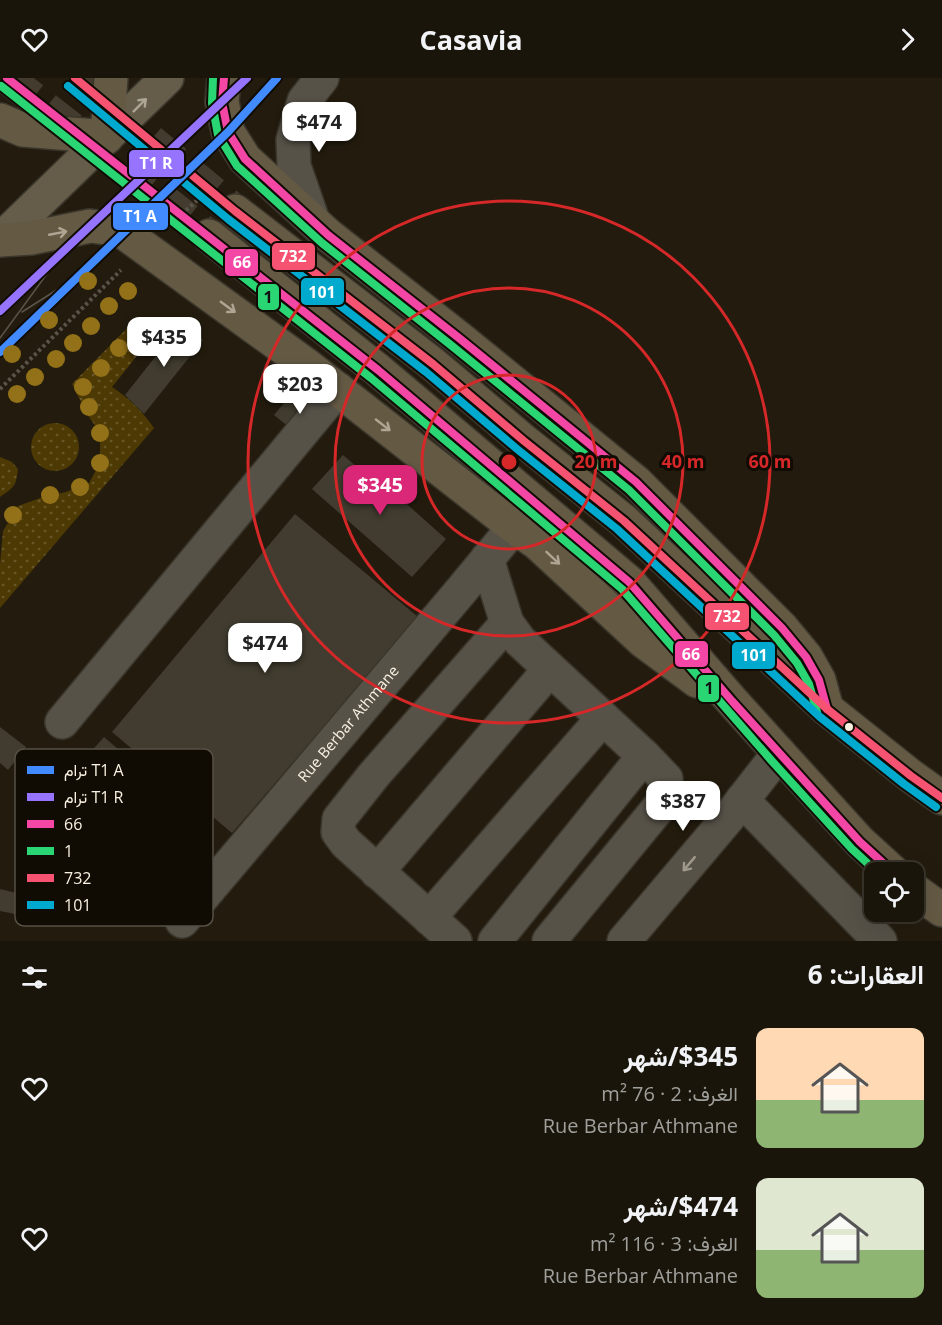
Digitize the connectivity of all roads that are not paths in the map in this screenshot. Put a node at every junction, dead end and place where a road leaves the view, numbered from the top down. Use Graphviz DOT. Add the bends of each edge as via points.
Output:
graph roads {
  1 [pos="111,78"];
  2 [pos="167,78"];
  3 [pos="224,78"];
  4 [pos="322,78"];
  5 [pos="0,120"];
  6 [pos="107,137"];
  7 [pos="235,212"];
  8 [pos="313,221"];
  9 [pos="209,236"];
  10 [pos="0,240"];
  11 [pos="338,389"];
  12 [pos="514,527"];
  13 [pos="487,559"];
  14 [pos="507,623"];
  15 [pos="550,669"];
  16 [pos="732,701"];
  17 [pos="827,709"];
  18 [pos="603,718"];
  19 [pos="62,722"];
  20 [pos="779,753"];
  21 [pos="644,756"];
  22 [pos="911,776"];
  23 [pos="942,786"];
  24 [pos="942,798"];
  25 [pos="742,800"];
  26 [pos="882,862"];
  27 [pos="377,872"];
  28 [pos="213,884"];
  29 [pos="924,899"];
  30 [pos="942,910"];
  31 [pos="429,918"];
  32 [pos="455,941"];
  33 [pos="495,941"];
  34 [pos="549,941"];
  35 [pos="624,941"];
  36 [pos="880,941"];
  1 -- 6 [label="highway"];
  6 -- 2 [label="main road, one-way"];
  3 -- 8 [label="highway" via="222,102 228,132 239,150"];
  4 -- 8 [label="street" via="304,101 293,140 294,166"];
  5 -- 6 [label="highway" via="23,130"];
  6 -- 10 [label="main road"];
  7 -- 17 [label="highway" via="433,364 624,521"];
  8 -- 17 [label="highway" via="636,482 782,628 819,680"];
  9 -- 16 [label="highway" via="378,370 629,582"];
  10 -- 11 [label="highway, one-way" via="90,226 123,232"];
  11 -- 12 [label="highway, one-way"];
  11 -- 19 [label="street"];
  12 -- 13 [label="street, Rue Berbar Athmane"];
  12 -- 16 [label="highway, one-way" via="537,543 644,641 691,678"];
  13 -- 14 [label="street"];
  13 -- 28 [label="street, Rue Berbar Athmane"];
  14 -- 15 [label="street"];
  14 -- 27 [label="street" via="339,819 338,832"];
  15 -- 18 [label="street"];
  15 -- 27 [label="street"];
  16 -- 20 [label="highway"];
  17 -- 22 [label="highway"];
  18 -- 21 [label="street"];
  18 -- 31 [label="street"];
  20 -- 25 [label="street"];
  20 -- 26 [label="highway"];
  21 -- 33 [label="street"];
  21 -- 34 [label="street" via="666,779 665,800"];
  22 -- 23 [label="highway"];
  22 -- 24 [label="highway"];
  25 -- 35 [label="street, one-way"];
  25 -- 36 [label="street"];
  27 -- 31 [label="street"];
  29 -- 30 [label="highway"];
  31 -- 32 [label="street"];
}
